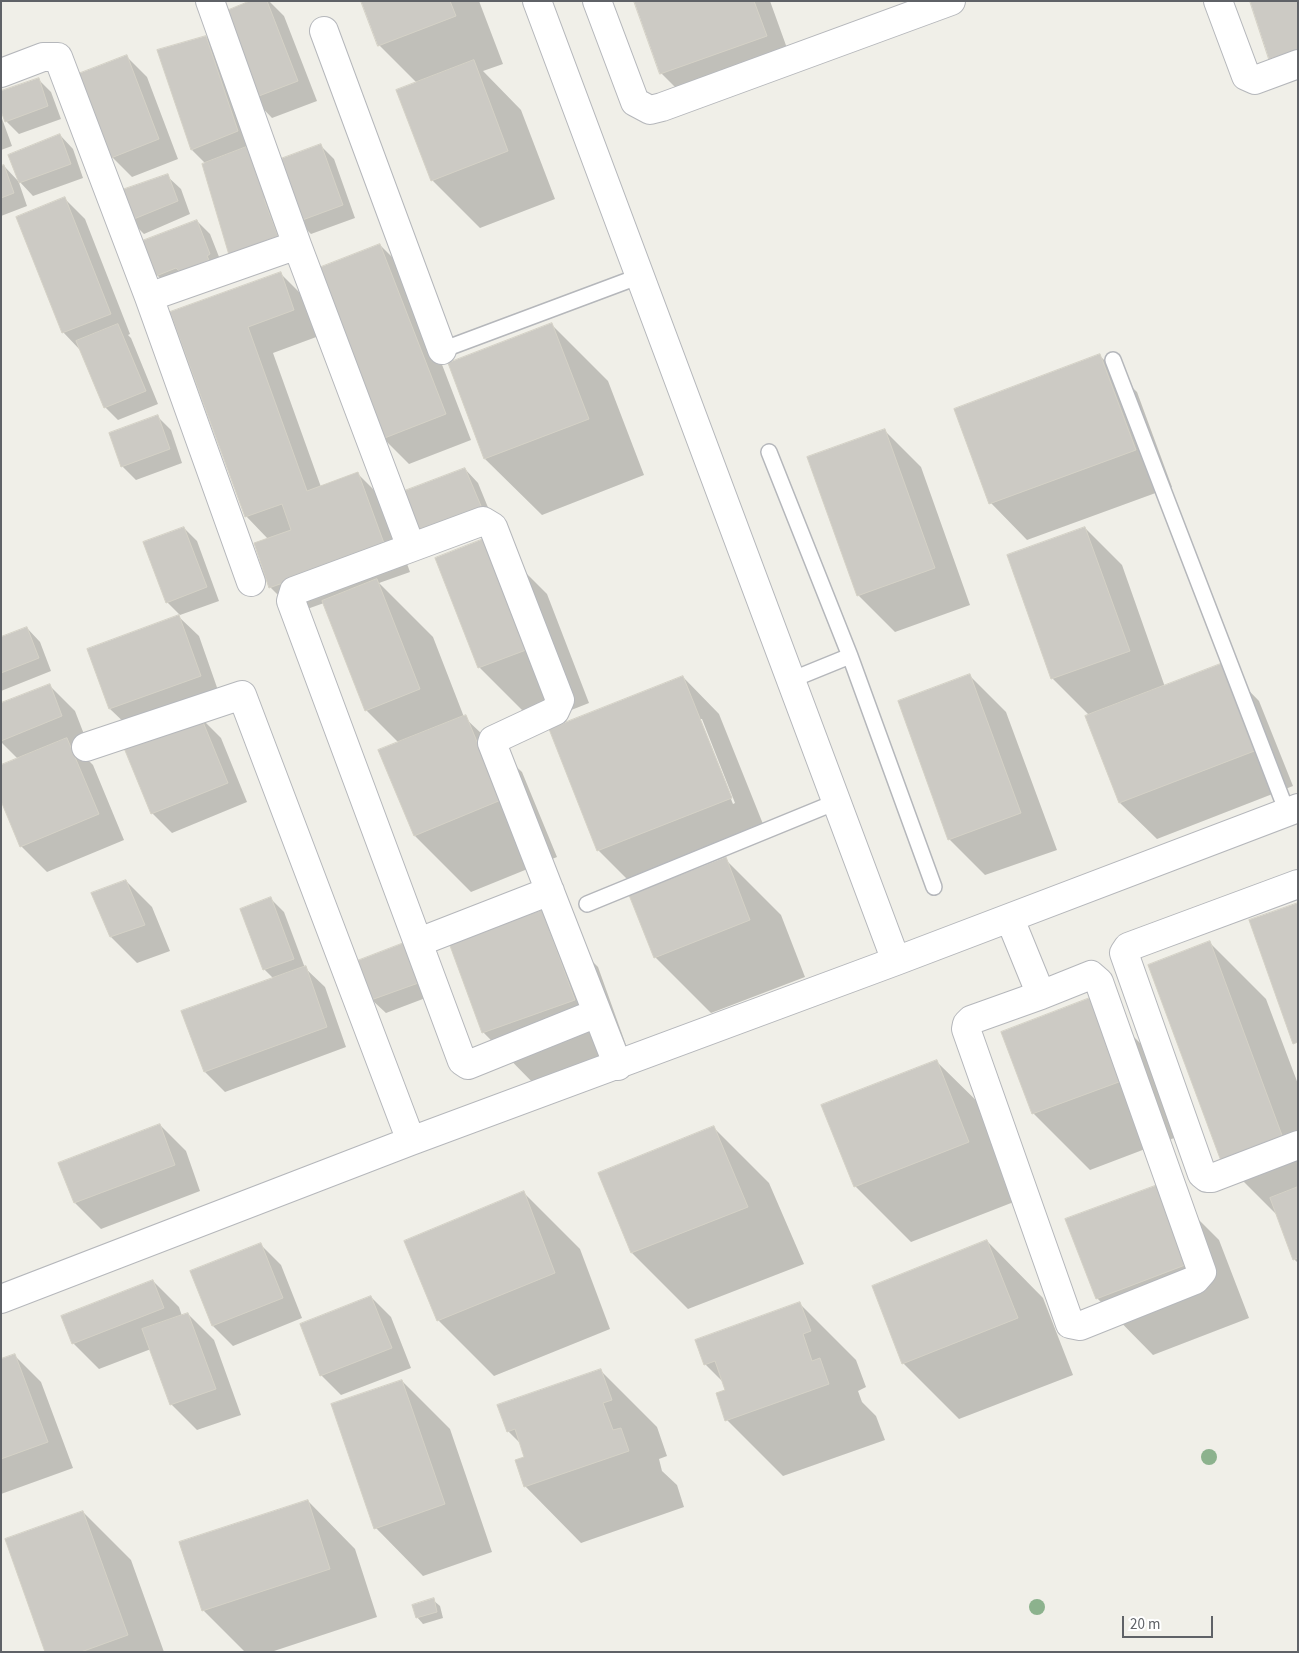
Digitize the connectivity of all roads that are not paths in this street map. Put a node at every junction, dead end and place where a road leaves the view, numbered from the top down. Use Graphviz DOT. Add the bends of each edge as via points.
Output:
graph roads {
  1 [pos="210,1"];
  2 [pos="537,1"];
  3 [pos="597,1"];
  4 [pos="951,1"];
  5 [pos="1218,1"];
  6 [pos="324,30"];
  7 [pos="1298,64"];
  8 [pos="1,73"];
  9 [pos="297,246"];
  10 [pos="640,276"];
  11 [pos="149,297"];
  12 [pos="442,350"];
  13 [pos="1113,360"];
  14 [pos="769,452"];
  15 [pos="406,534"];
  16 [pos="251,582"];
  17 [pos="850,656"];
  18 [pos="791,680"];
  19 [pos="86,747"];
  20 [pos="836,802"];
  21 [pos="1292,810"];
  22 [pos="1298,884"];
  23 [pos="934,887"];
  24 [pos="550,891"];
  25 [pos="587,904"];
  26 [pos="1010,919"];
  27 [pos="419,942"];
  28 [pos="896,962"];
  29 [pos="1041,995"];
  30 [pos="597,1013"];
  31 [pos="618,1066"];
  32 [pos="411,1141"];
  33 [pos="1298,1145"];
  34 [pos="1,1299"];
  1 -- 9 [label="street"];
  2 -- 10 [label="street"];
  3 -- 4 [label="street" via="635,102 650,110"];
  5 -- 7 [label="street" via="1246,76 1255,80"];
  6 -- 12 [label="street"];
  8 -- 11 [label="street" via="43,56 58,58"];
  9 -- 11 [label="street"];
  9 -- 15 [label="street"];
  10 -- 12 [label="lane"];
  10 -- 18 [label="street"];
  11 -- 16 [label="street"];
  13 -- 21 [label="lane"];
  14 -- 17 [label="lane"];
  17 -- 18 [label="lane"];
  17 -- 23 [label="lane"];
  18 -- 20 [label="street"];
  19 -- 32 [label="street" via="242,695"];
  20 -- 25 [label="lane"];
  20 -- 28 [label="street"];
  21 -- 26 [label="street"];
  22 -- 33 [label="street" via="1128,947 1124,953 1202,1174 1212,1178"];
  24 -- 27 [label="street"];
  24 -- 27 [label="street" via="492,743 554,712 560,700 493,527 483,521 294,591 291,601"];
  24 -- 30 [label="street"];
  26 -- 28 [label="street"];
  26 -- 29 [label="street"];
  27 -- 30 [label="street" via="465,1064"];
  28 -- 31 [label="street"];
  29 -- 29 [label="street" via="1091,975 1099,982 1202,1272 1195,1280 1080,1326 1070,1324 966,1029 971,1020"];
  30 -- 31 [label="street"];
  31 -- 32 [label="street"];
  32 -- 34 [label="street"];
}
